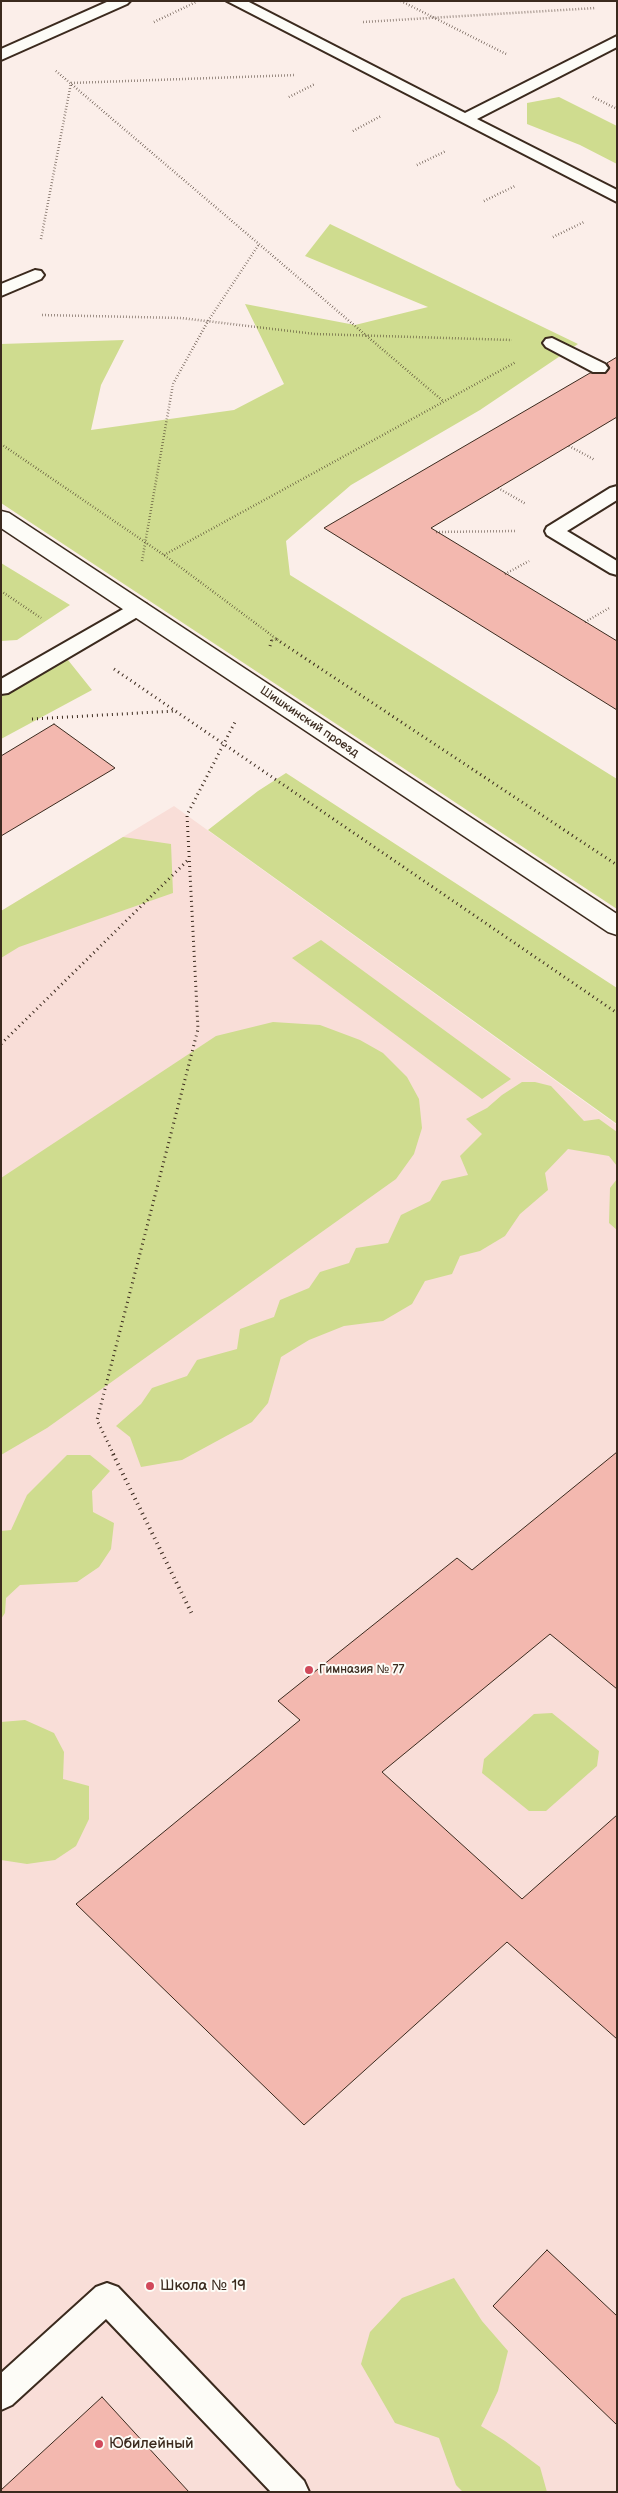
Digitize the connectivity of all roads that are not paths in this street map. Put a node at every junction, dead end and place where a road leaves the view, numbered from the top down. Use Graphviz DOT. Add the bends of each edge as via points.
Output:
graph roads {
  1 [pos="122,1"];
  2 [pos="234,1"];
  3 [pos="617,41"];
  4 [pos="1,55"];
  5 [pos="464,119"];
  6 [pos="617,197"];
  7 [pos="34,275"];
  8 [pos="1,291"];
  9 [pos="552,343"];
  10 [pos="598,368"];
  11 [pos="617,492"];
  12 [pos="1,518"];
  13 [pos="617,569"];
  14 [pos="139,608"];
  15 [pos="1,688"];
  16 [pos="617,926"];
  17 [pos="1,2394"];
  18 [pos="293,2492"];
  1 -- 4 [label="lane"];
  2 -- 5 [label="lane"];
  3 -- 5 [label="lane"];
  5 -- 6 [label="lane"];
  7 -- 8 [label="lane"];
  9 -- 10 [label="lane"];
  11 -- 13 [label="lane" via="554,531"];
  12 -- 14 [label="street, Шишкинский проезд"];
  14 -- 15 [label="lane"];
  14 -- 16 [label="street, Шишкинский проезд"];
  17 -- 18 [label="lane" via="107,2298"];
}
